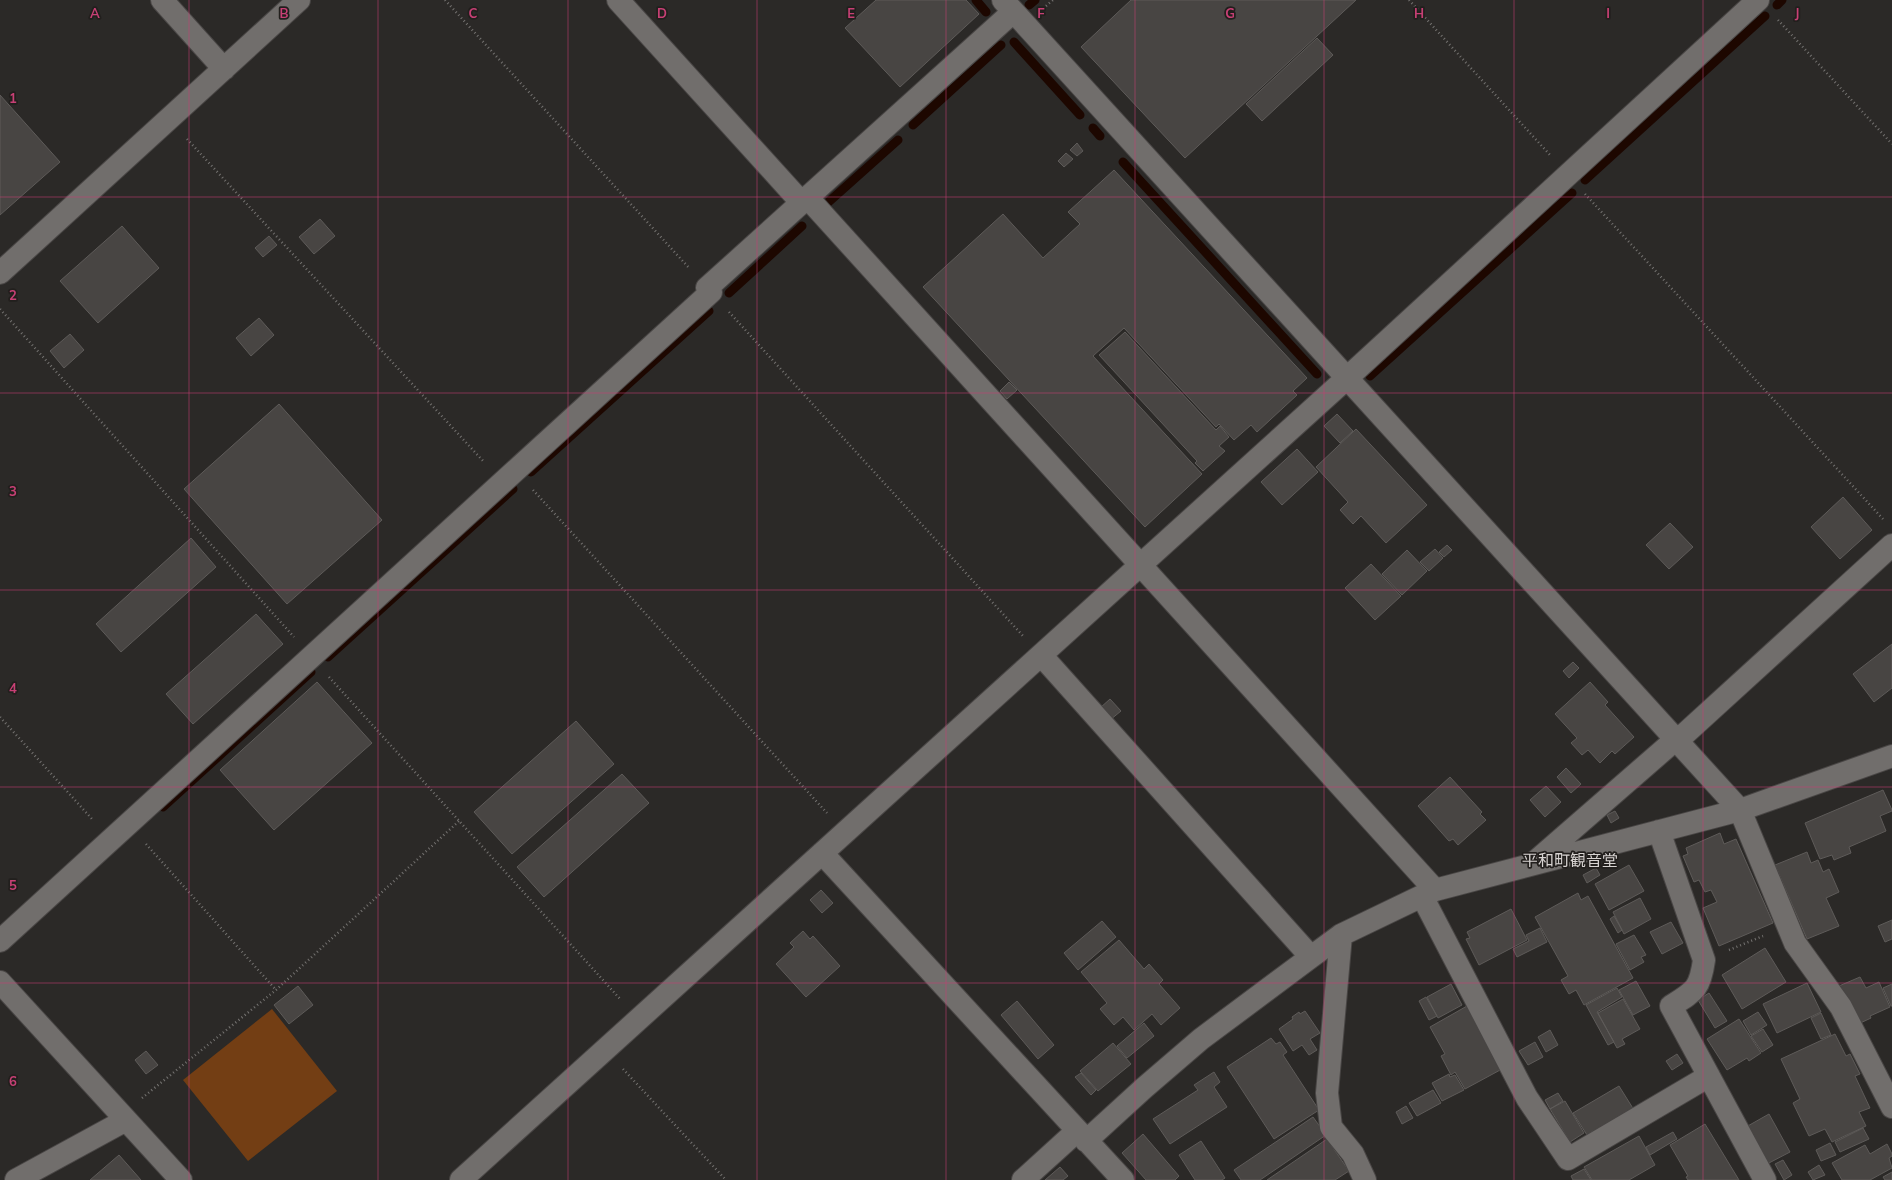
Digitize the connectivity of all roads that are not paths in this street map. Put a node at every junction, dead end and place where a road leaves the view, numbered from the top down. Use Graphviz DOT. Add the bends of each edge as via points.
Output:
graph roads {
  1 [pos="162,0"];
  2 [pos="299,0"];
  3 [pos="618,0"];
  4 [pos="1758,0"];
  5 [pos="1011,5"];
  6 [pos="224,69"];
  7 [pos="804,200"];
  8 [pos="0,273"];
  9 [pos="1347,378"];
  10 [pos="1892,544"];
  11 [pos="1140,565"];
  12 [pos="1041,655"];
  13 [pos="1676,740"];
  14 [pos="1892,756"];
  15 [pos="1740,810"];
  16 [pos="1659,831"];
  17 [pos="822,853"];
  18 [pos="1532,864"];
  19 [pos="1428,893"];
  20 [pos="1341,935"];
  21 [pos="0,941"];
  22 [pos="1310,956"];
  23 [pos="0,982"];
  24 [pos="1709,1076"];
  25 [pos="1892,1108"];
  26 [pos="124,1118"];
  27 [pos="1082,1136"];
  28 [pos="16,1180"];
  29 [pos="181,1180"];
  30 [pos="461,1180"];
  31 [pos="1023,1180"];
  32 [pos="1123,1180"];
  33 [pos="1365,1180"];
  34 [pos="1765,1180"];
  1 -- 6 [label="street"];
  2 -- 6 [label="street"];
  3 -- 7 [label="street"];
  4 -- 9 [label="street"];
  5 -- 7 [label="street"];
  5 -- 9 [label="street"];
  6 -- 8 [label="street"];
  7 -- 11 [label="street"];
  7 -- 21 [label="street" via="509,476"];
  9 -- 11 [label="street"];
  9 -- 13 [label="street"];
  10 -- 13 [label="street"];
  11 -- 12 [label="street"];
  11 -- 19 [label="street"];
  12 -- 17 [label="street"];
  12 -- 22 [label="street"];
  13 -- 15 [label="street"];
  13 -- 18 [label="street"];
  14 -- 15 [label="street"];
  15 -- 16 [label="street"];
  15 -- 25 [label="street" via="1795,943 1842,1007"];
  16 -- 18 [label="street"];
  16 -- 24 [label="street" via="1704,960 1701,978 1693,992 1671,1006"];
  17 -- 27 [label="street"];
  17 -- 30 [label="street"];
  18 -- 19 [label="street"];
  19 -- 20 [label="street"];
  19 -- 24 [label="street" via="1527,1098 1568,1160"];
  20 -- 22 [label="street"];
  20 -- 33 [label="street" via="1327,1093 1331,1127 1353,1154"];
  22 -- 27 [label="street" via="1201,1039"];
  23 -- 26 [label="street"];
  24 -- 34 [label="street"];
  26 -- 28 [label="street"];
  26 -- 29 [label="street"];
  27 -- 31 [label="street"];
  27 -- 32 [label="street"];
}
